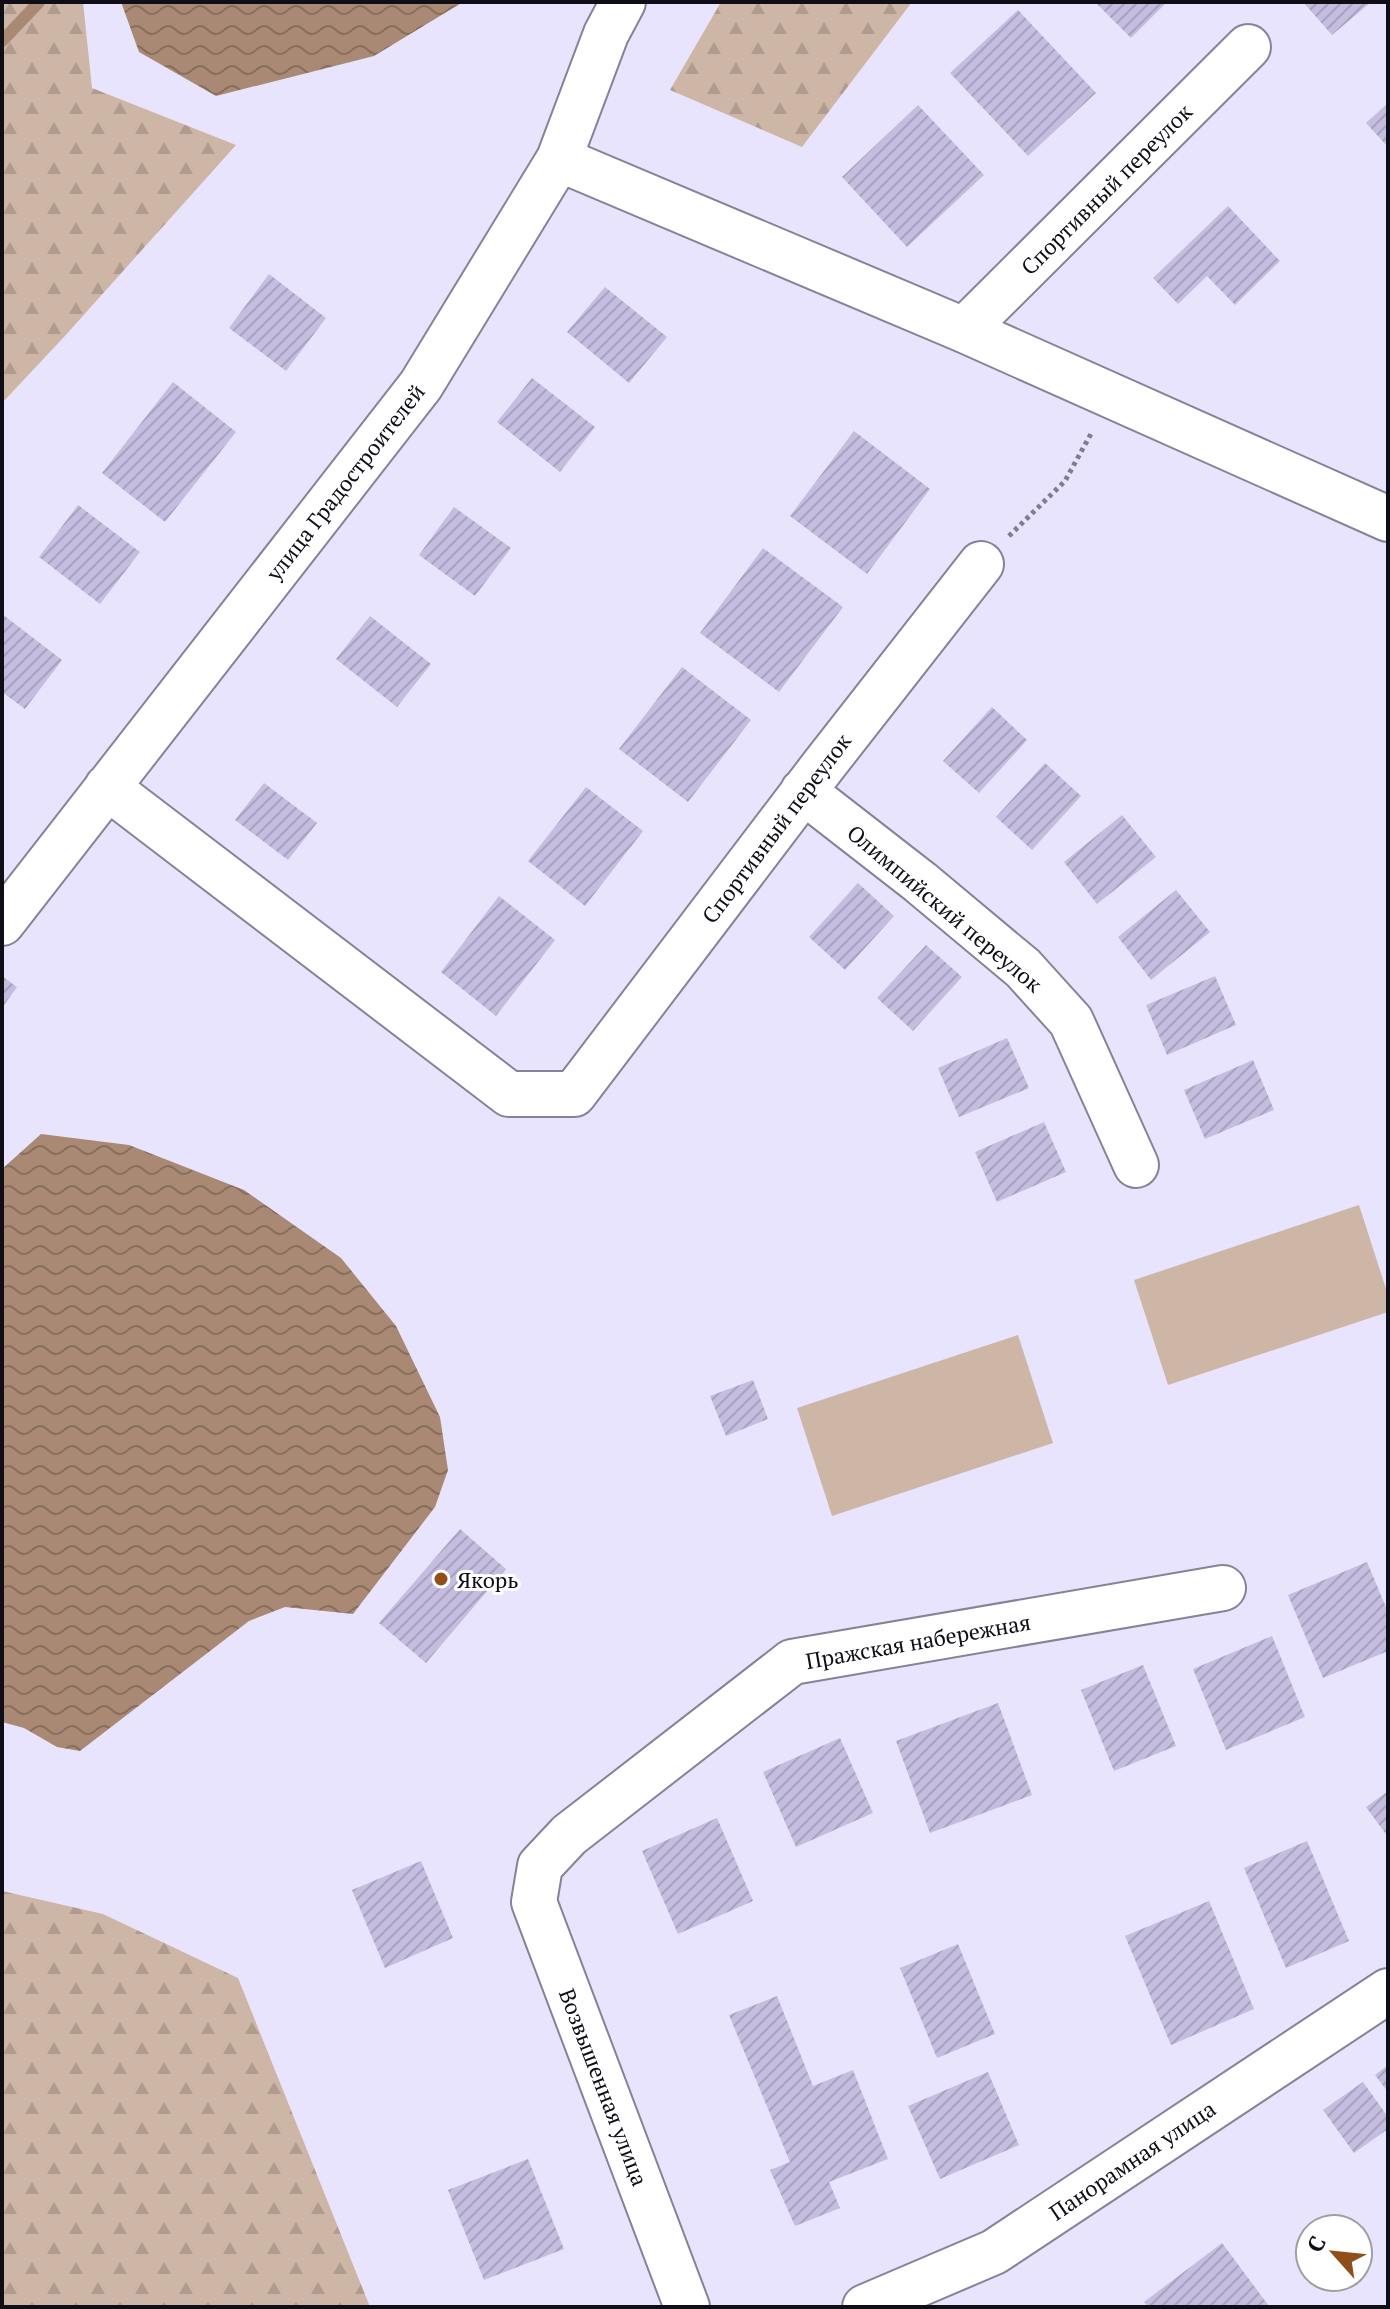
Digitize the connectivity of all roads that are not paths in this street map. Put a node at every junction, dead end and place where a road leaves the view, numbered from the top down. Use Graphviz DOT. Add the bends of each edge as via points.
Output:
graph roads {
  1 [pos="623,2"];
  2 [pos="1248,47"];
  3 [pos="559,159"];
  4 [pos="964,330"];
  5 [pos="1388,519"];
  6 [pos="981,564"];
  7 [pos="107,787"];
  8 [pos="803,791"];
  9 [pos="2,923"];
  10 [pos="1136,1165"];
  11 [pos="1223,1588"];
  12 [pos="540,1866"];
  13 [pos="1388,1991"];
  14 [pos="687,2307"];
  15 [pos="865,2307"];
  1 -- 3 [label="street, улица Градостроителей"];
  2 -- 4 [label="street, Спортивный переулок"];
  3 -- 4 [label="street"];
  3 -- 7 [label="street, улица Градостроителей" via="421,385"];
  4 -- 5 [label="street"];
  6 -- 8 [label="street, Спортивный переулок"];
  7 -- 8 [label="street, Спортивный переулок" via="509,1094 574,1094"];
  7 -- 9 [label="street, улица Градостроителей"];
  8 -- 10 [label="street, Олимпийский переулок" via="1023,968 1071,1021"];
  11 -- 12 [label="street, Пражская набережная" via="792,1662 569,1835"];
  12 -- 14 [label="street, Возвышенная улица" via="534,1902"];
  13 -- 15 [label="street, Панорамная улица" via="994,2252"];
}
